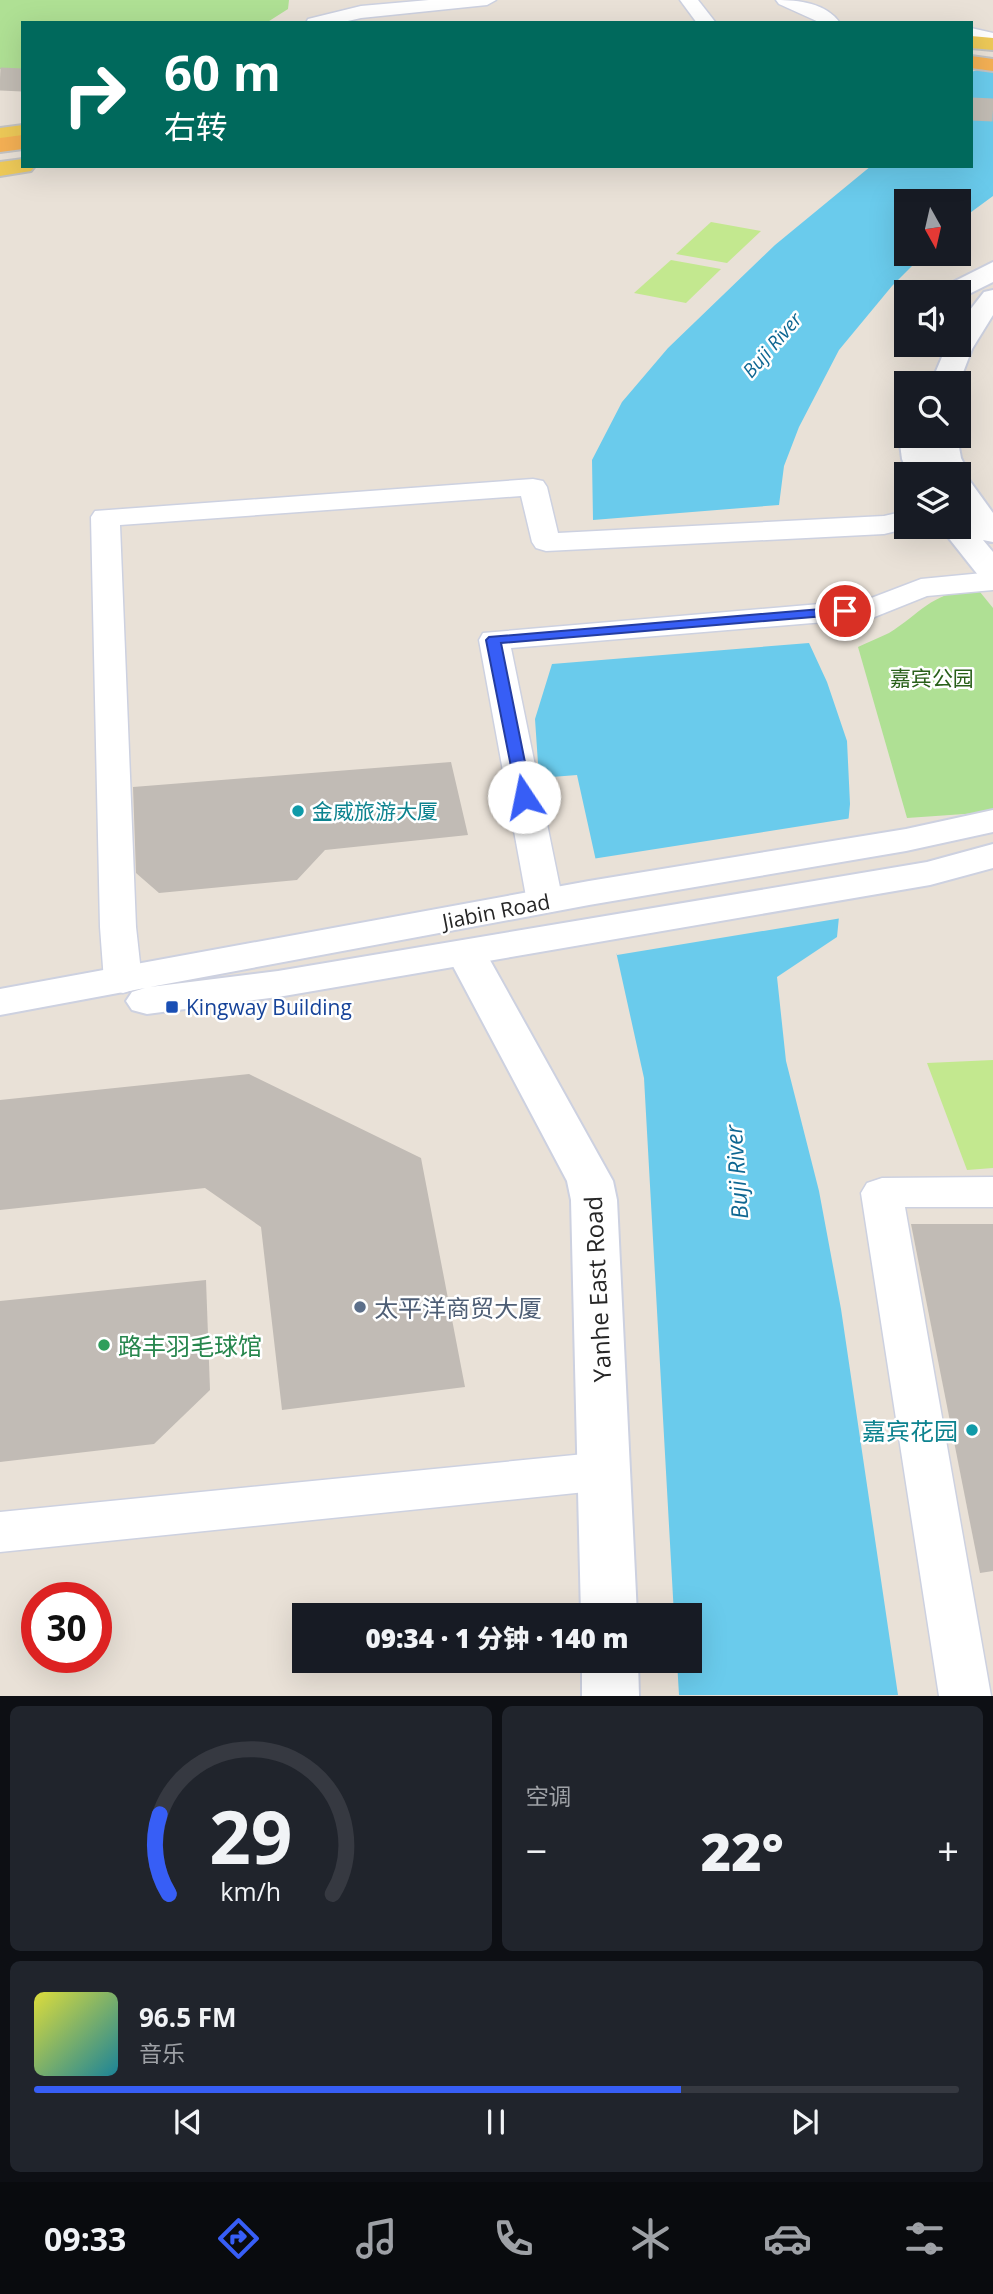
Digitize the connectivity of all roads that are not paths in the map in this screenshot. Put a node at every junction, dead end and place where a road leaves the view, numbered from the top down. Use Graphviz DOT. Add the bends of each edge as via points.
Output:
graph roads {
  1 [pos="335,0"];
  2 [pos="487,0"];
  3 [pos="689,0"];
  4 [pos="785,0"];
  5 [pos="322,21"];
  6 [pos="705,21"];
  7 [pos="829,21"];
  8 [pos="973,35"];
  9 [pos="993,41"];
  10 [pos="973,42"];
  11 [pos="973,50"];
  12 [pos="993,53"];
  13 [pos="973,62"];
  14 [pos="993,65"];
  15 [pos="21,132"];
  16 [pos="0,135"];
  17 [pos="21,142"];
  18 [pos="0,145"];
  19 [pos="21,154"];
  20 [pos="0,157"];
  21 [pos="21,166"];
  22 [pos="0,169"];
  23 [pos="993,270"];
  24 [pos="971,285"];
  25 [pos="993,298"];
  26 [pos="940,371"];
  27 [pos="971,505"];
  28 [pos="894,523"];
  29 [pos="993,533"];
  30 [pos="966,539"];
  31 [pos="993,573"];
  32 [pos="993,581"];
  33 [pos="993,821"];
  34 [pos="993,856"];
  35 [pos="545,902"];
  36 [pos="590,912"];
  37 [pos="466,953"];
  38 [pos="123,981"];
  39 [pos="0,1002"];
  40 [pos="0,1026"];
  41 [pos="993,1192"];
  42 [pos="606,1471"];
  43 [pos="0,1532"];
  44 [pos="609,1603"];
  45 [pos="610,1673"];
  46 [pos="611,1696"];
  47 [pos="965,1696"];
  1 -- 5 [label="street"];
  2 -- 5 [label="street" via="361,12"];
  3 -- 6 [label="street"];
  4 -- 7 [label="street"];
  8 -- 9 [label="street"];
  9 -- 10 [label="main road"];
  11 -- 12 [label="highway"];
  13 -- 14 [label="highway"];
  15 -- 16 [label="main road"];
  17 -- 18 [label="highway"];
  19 -- 20 [label="highway"];
  21 -- 22 [label="main road"];
  23 -- 24 [label="main road"];
  25 -- 26 [label="main road"];
  27 -- 29 [label="main road"];
  28 -- 38 [label="street" via="546,542 533,486 105,517"];
  30 -- 31 [label="main road"];
  32 -- 35 [label="street" via="921,588 872,609 494,640"];
  33 -- 36 [label="main road, Jiabin Road"];
  34 -- 36 [label="main road, Jiabin Road" via="930,873"];
  35 -- 36 [label="main road, Jiabin Road"];
  35 -- 38 [label="main road, Jiabin Road"];
  36 -- 37 [label="main road, Jiabin Road"];
  37 -- 40 [label="main road, Jiabin Road"];
  37 -- 42 [label="main road, Yanhe East Road" via="590,1181"];
  38 -- 39 [label="main road, Jiabin Road"];
  41 -- 47 [label="street" via="882,1194"];
  42 -- 43 [label="street"];
  42 -- 44 [label="main road, Yanhe East Road"];
  45 -- 46 [label="main road"];
}
